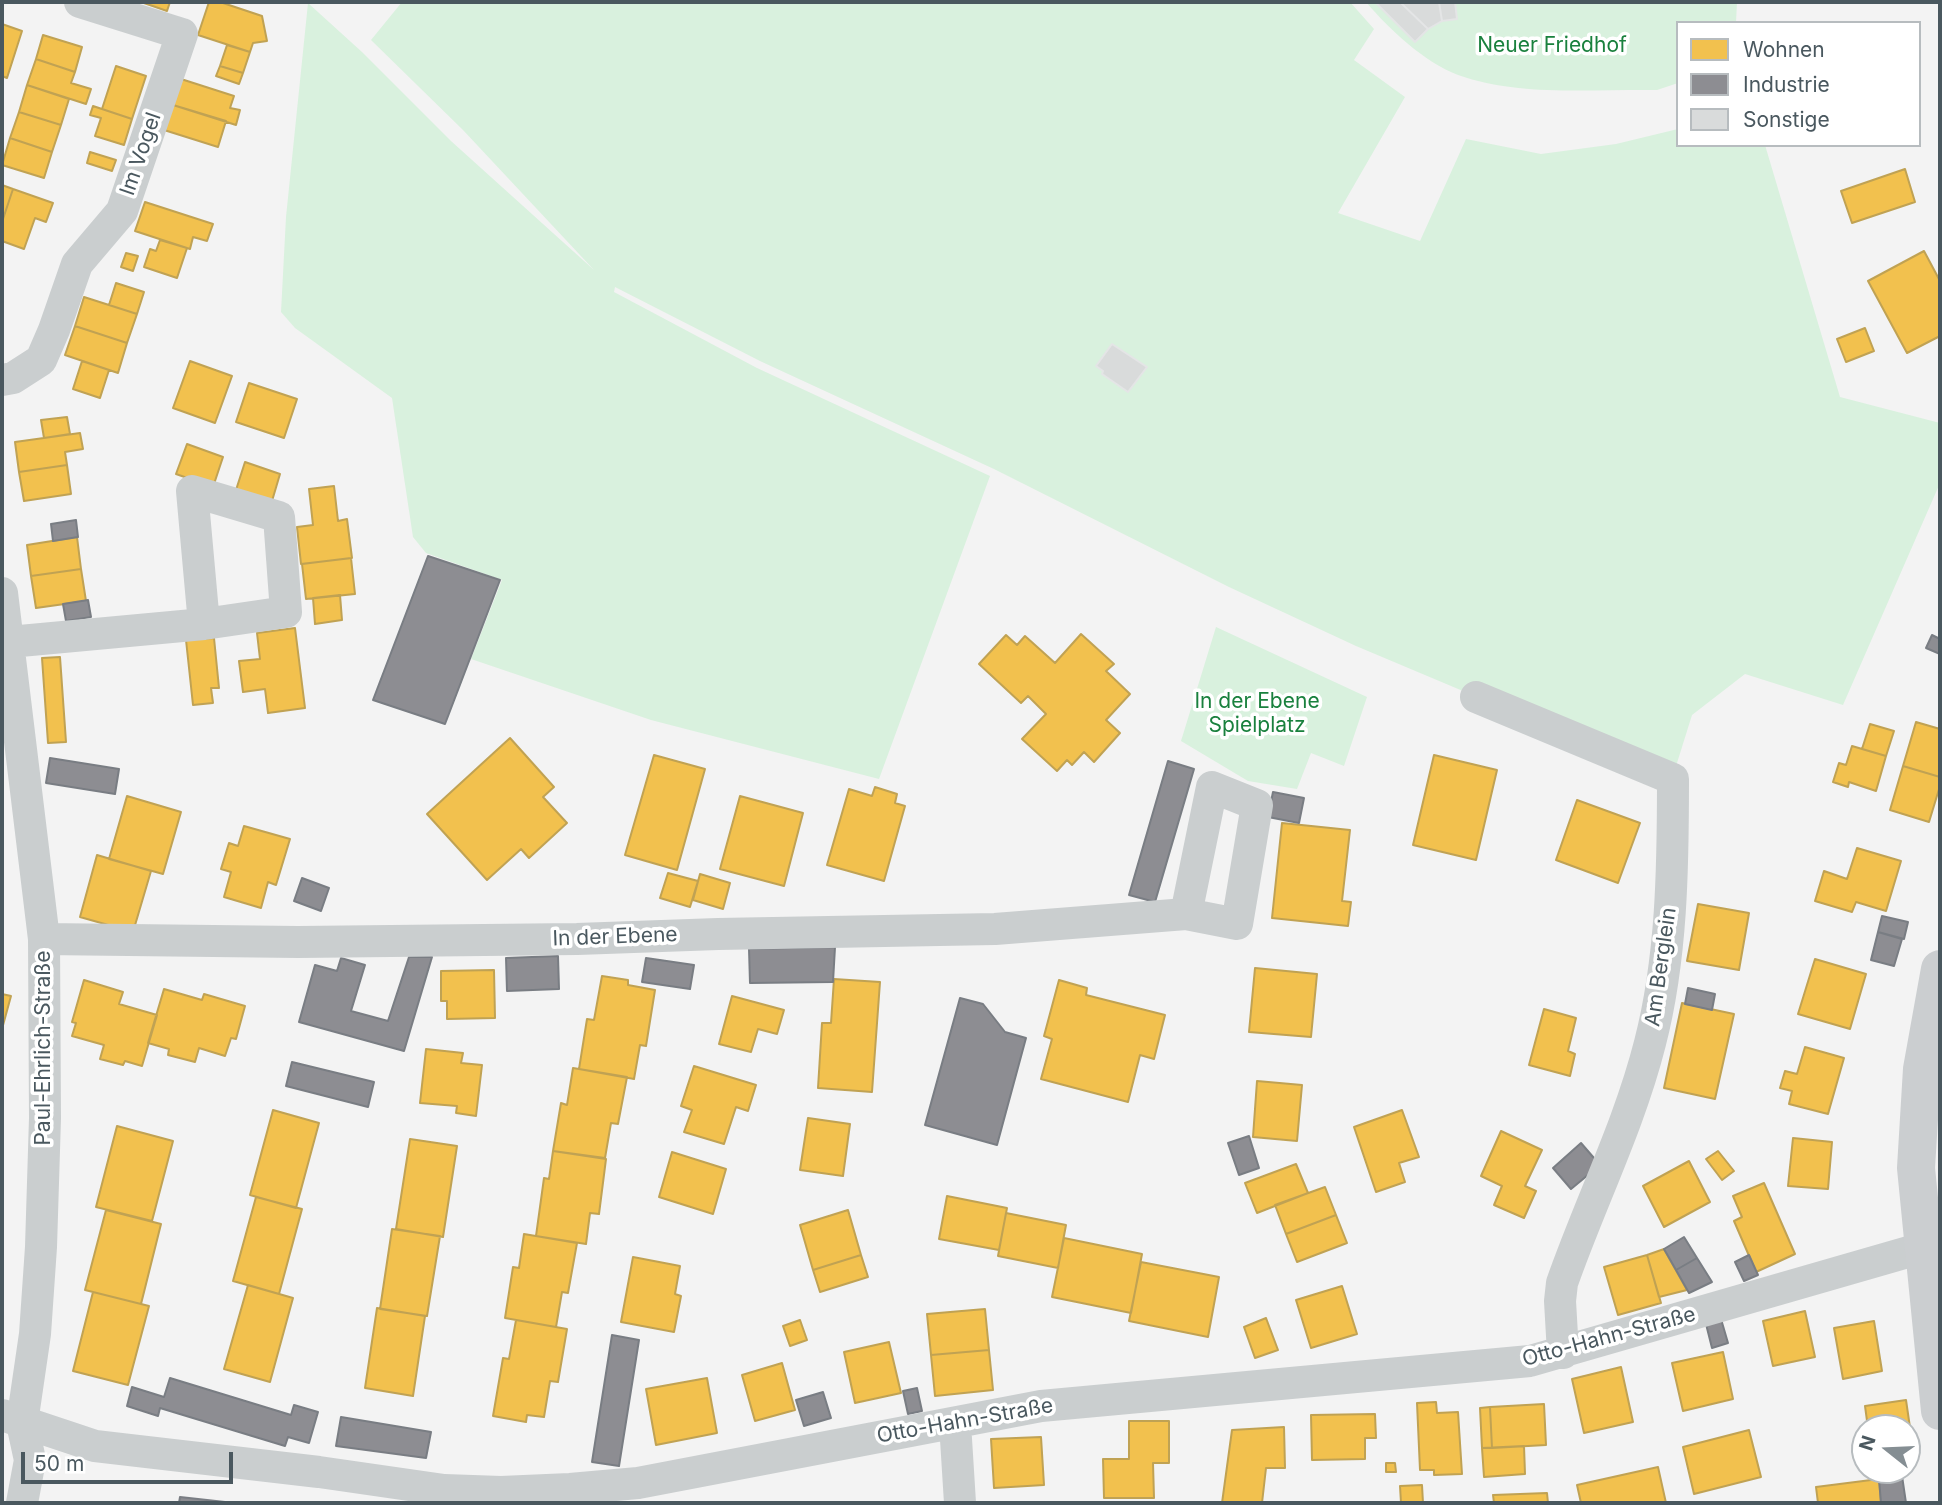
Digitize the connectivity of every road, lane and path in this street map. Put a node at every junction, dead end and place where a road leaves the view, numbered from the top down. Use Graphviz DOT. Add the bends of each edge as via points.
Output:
graph roads {
  1 [pos="80,2"];
  2 [pos="2,380"];
  3 [pos="2,593"];
  4 [pos="204,624"];
  5 [pos="9,642"];
  6 [pos="1476,697"];
  7 [pos="11,742"];
  8 [pos="1186,914"];
  9 [pos="44,939"];
  10 [pos="1940,969"];
  11 [pos="1922,1248"];
  12 [pos="1563,1353"];
  13 [pos="1940,1410"];
  14 [pos="12,1419"];
  15 [pos="955,1423"];
  16 [pos="22,1503"];
  17 [pos="960,1503"];
  1 -- 2 [label="street, Im Vogel" via="182,34 122,211 77,264 41,360"];
  3 -- 5 [label="street, Paul-Ehrlich-Straße"];
  4 -- 4 [label="street" via="286,612 279,517 192,491"];
  4 -- 5 [label="street"];
  5 -- 7 [label="street, Paul-Ehrlich-Straße"];
  6 -- 12 [label="street, Am Berglein" via="1673,779 1663,978 1636,1089 1562,1283"];
  7 -- 9 [label="street, Paul-Ehrlich-Straße"];
  8 -- 9 [label="street, In der Ebene" via="995,929 577,939"];
  9 -- 14 [label="street, Paul-Ehrlich-Straße" via="46,1118 41,1247 35,1334"];
  10 -- 11 [label="street" via="1921,1081 1916,1168"];
  11 -- 12 [label="street, Otto-Hahn-Straße"];
  11 -- 13 [label="street"];
  12 -- 15 [label="street, Otto-Hahn-Straße" via="1530,1361 1041,1406"];
  14 -- 15 [label="street, Otto-Hahn-Straße" via="95,1446 444,1490 501,1492 638,1483"];
  14 -- 16 [label="street, Paul-Ehrlich-Straße" via="30,1460"];
  15 -- 17 [label="street"];
}
